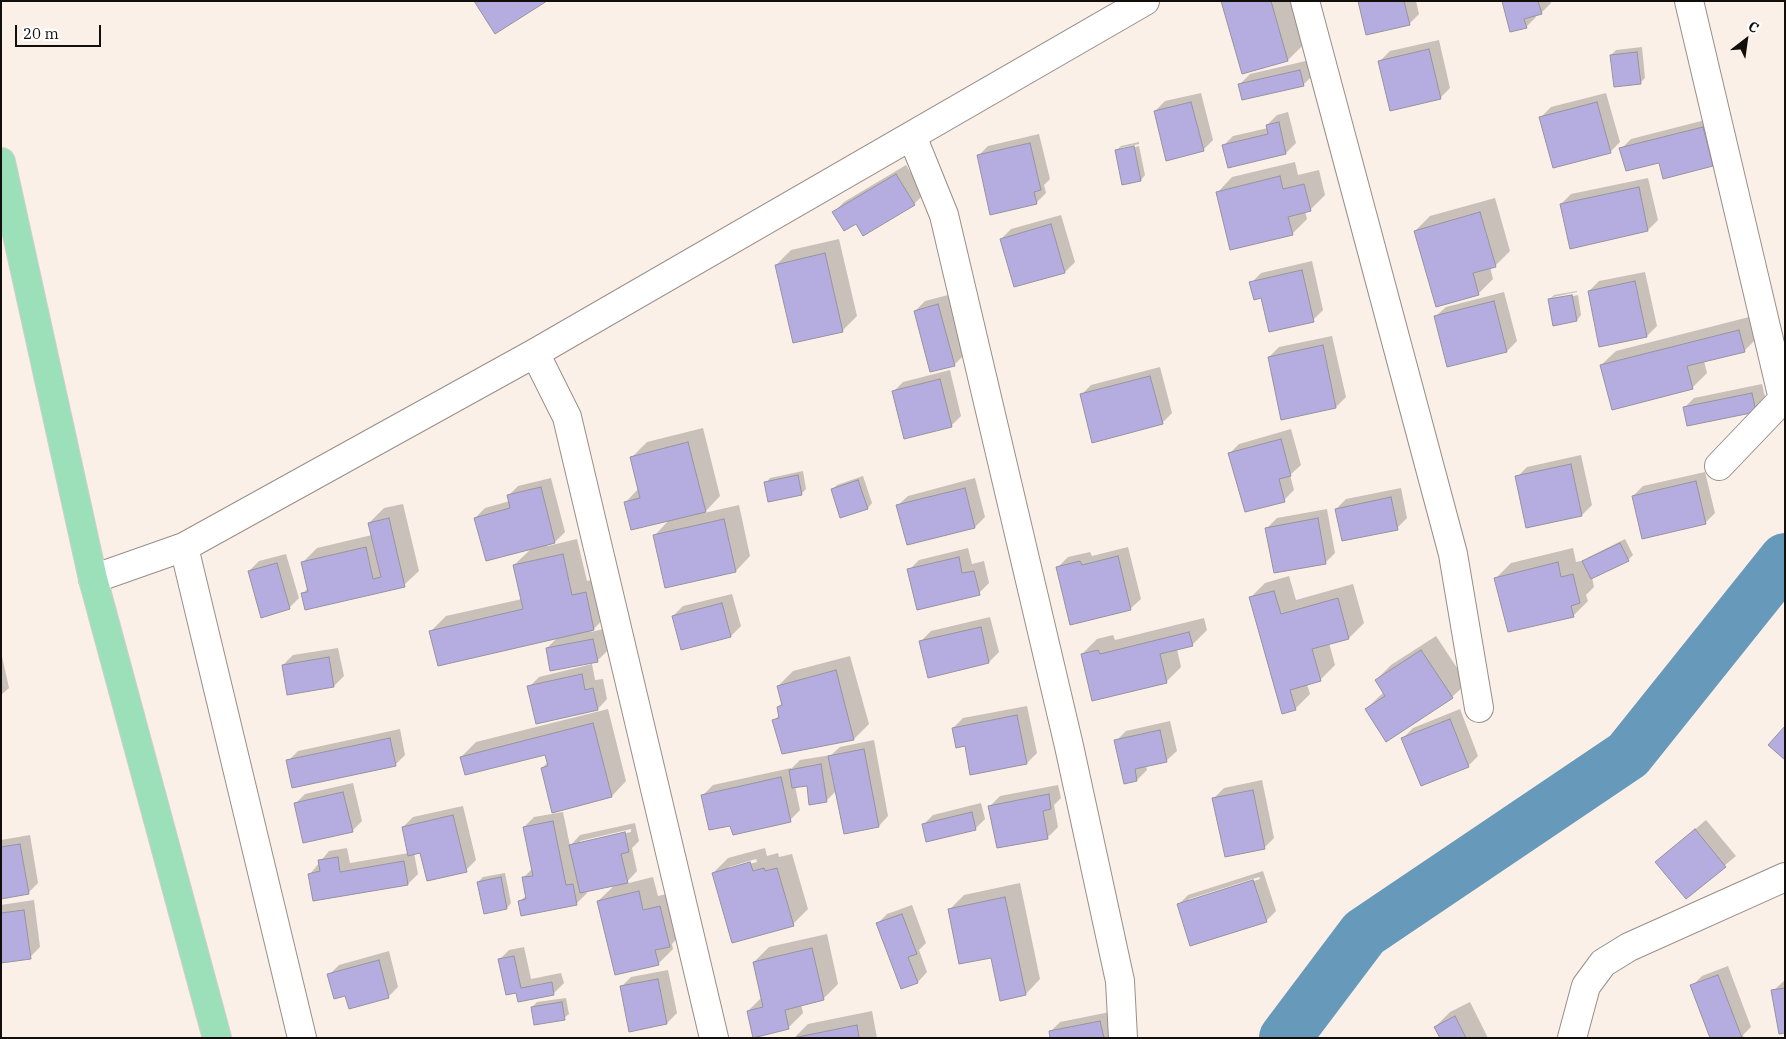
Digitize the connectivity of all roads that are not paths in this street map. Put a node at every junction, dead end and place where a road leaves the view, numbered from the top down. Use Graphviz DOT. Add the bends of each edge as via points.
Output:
graph roads {
  1 [pos="1145,1"];
  2 [pos="1305,1"];
  3 [pos="1689,1"];
  4 [pos="912,136"];
  5 [pos="1,162"];
  6 [pos="535,353"];
  7 [pos="1719,466"];
  8 [pos="184,546"];
  9 [pos="93,579"];
  10 [pos="1479,708"];
  11 [pos="1785,877"];
  12 [pos="217,1038"];
  13 [pos="302,1038"];
  14 [pos="714,1038"];
  15 [pos="1123,1038"];
  16 [pos="1572,1038"];
  1 -- 4 [label="street"];
  2 -- 10 [label="street" via="1453,554"];
  3 -- 7 [label="street" via="1783,399"];
  4 -- 6 [label="street"];
  4 -- 15 [label="street" via="944,215 1071,755 1120,981"];
  5 -- 9 [label="main road"];
  6 -- 8 [label="street"];
  6 -- 14 [label="street" via="567,417"];
  8 -- 9 [label="street"];
  8 -- 13 [label="street"];
  9 -- 12 [label="main road"];
  11 -- 16 [label="street" via="1629,947 1603,963 1586,986"];
}
